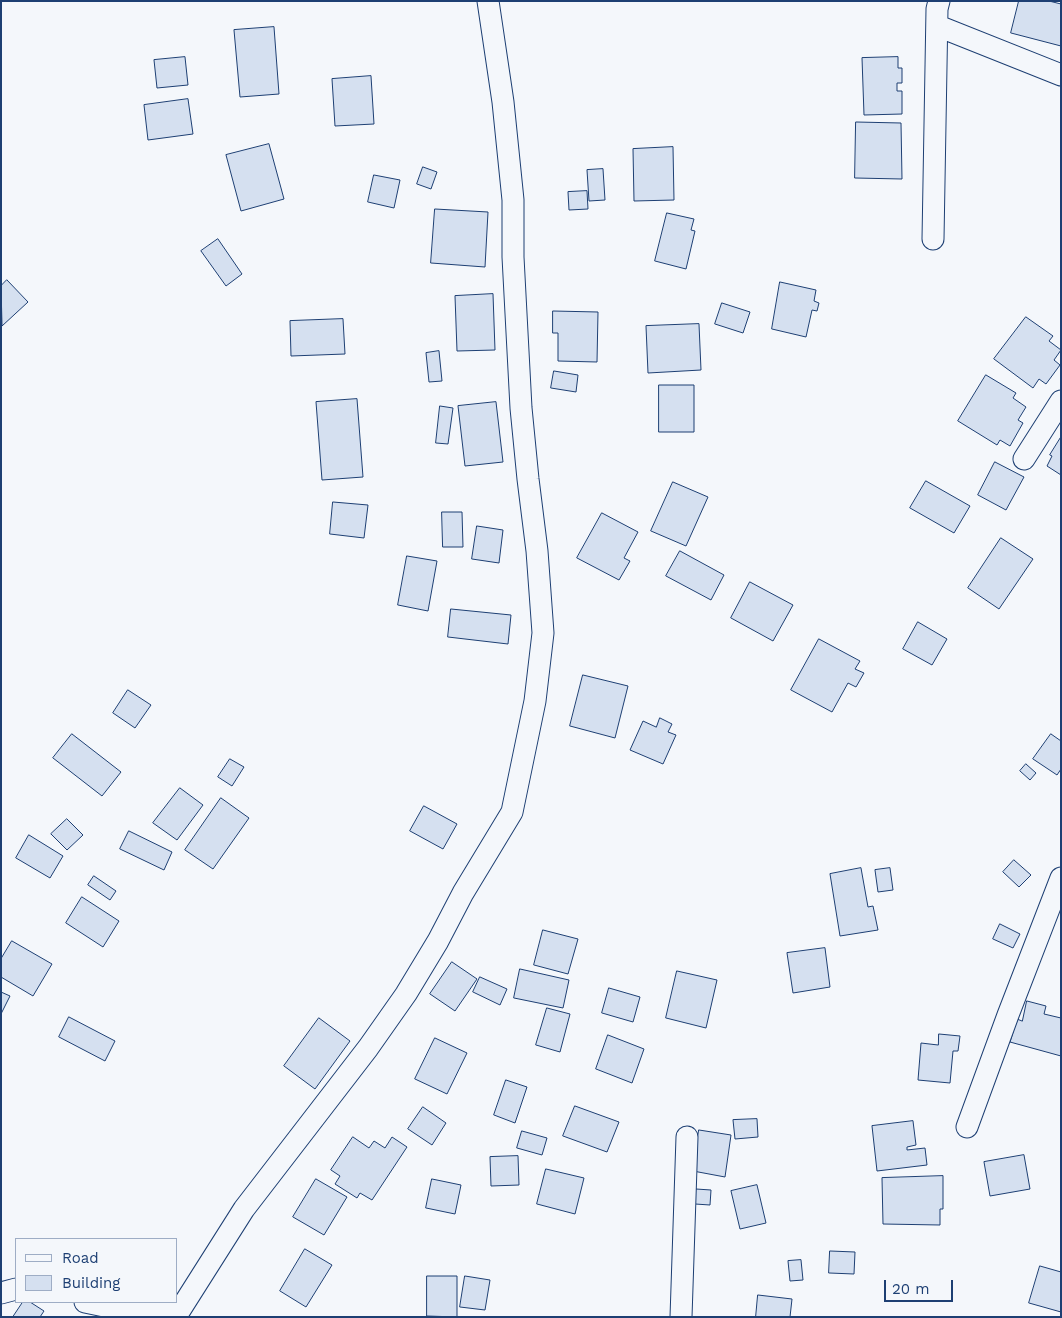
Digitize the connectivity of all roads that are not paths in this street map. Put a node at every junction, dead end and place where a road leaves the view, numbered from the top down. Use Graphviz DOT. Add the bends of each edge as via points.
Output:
graph roads {
  1 [pos="488,1"];
  2 [pos="939,1"];
  3 [pos="938,26"];
  4 [pos="1061,75"];
  5 [pos="933,239"];
  6 [pos="1061,401"];
  7 [pos="1024,459"];
  8 [pos="1061,878"];
  9 [pos="967,1127"];
  10 [pos="687,1137"];
  11 [pos="15,1289"];
  12 [pos="1,1293"];
  13 [pos="90,1303"];
  14 [pos="681,1317"];
  1 -- 13 [label="street" via="513,200 521,408 543,633 535,701 512,812 406,994 244,1209 180,1310 138,1313"];
  2 -- 3 [label="street"];
  3 -- 4 [label="street"];
  3 -- 5 [label="street"];
  6 -- 7 [label="street"];
  8 -- 9 [label="street"];
  10 -- 14 [label="street"];
  11 -- 12 [label="street"];
}
